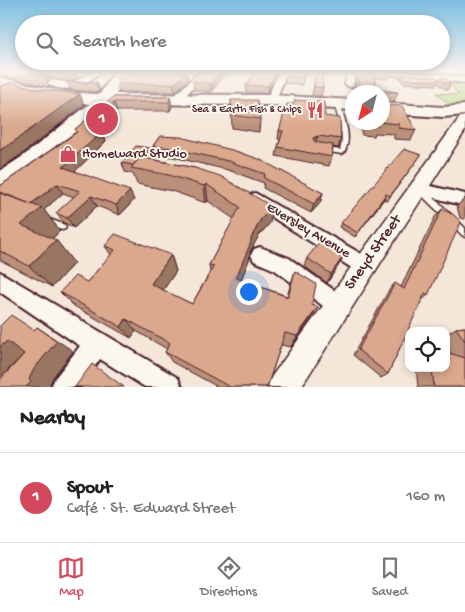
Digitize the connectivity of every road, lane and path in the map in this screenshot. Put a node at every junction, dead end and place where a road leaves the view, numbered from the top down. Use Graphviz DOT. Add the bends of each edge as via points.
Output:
graph roads {
  1 [pos="34,90"];
  2 [pos="50,90"];
  3 [pos="110,90"];
  4 [pos="185,90"];
  5 [pos="275,90"];
  6 [pos="45,91"];
  7 [pos="176,99"];
  8 [pos="104,100"];
  9 [pos="271,100"];
  10 [pos="345,104"];
  11 [pos="390,109"];
  12 [pos="463,114"];
  13 [pos="345,130"];
  14 [pos="316,148"];
  15 [pos="0,183"];
  16 [pos="418,188"];
  17 [pos="240,189"];
  18 [pos="465,200"];
  19 [pos="36,217"];
  20 [pos="62,227"];
  21 [pos="465,233"];
  22 [pos="260,255"];
  23 [pos="365,266"];
  24 [pos="0,281"];
  25 [pos="338,305"];
  26 [pos="97,344"];
  27 [pos="64,387"];
  28 [pos="169,387"];
  29 [pos="283,387"];
  1 -- 6 [label="highway"];
  2 -- 6 [label="street"];
  3 -- 8 [label="highway"];
  4 -- 7 [label="street"];
  5 -- 9 [label="street"];
  6 -- 8 [label="highway"];
  7 -- 8 [label="highway"];
  7 -- 9 [label="highway"];
  8 -- 15 [label="highway"];
  9 -- 10 [label="highway"];
  11 -- 12 [label="highway"];
  12 -- 16 [label="street, Sneyd Street"];
  13 -- 14 [label="lane" via="342,152"];
  16 -- 18 [label="street"];
  16 -- 21 [label="lane"];
  16 -- 23 [label="street, Sneyd Street"];
  17 -- 23 [label="street, Eversley Avenue"];
  19 -- 20 [label="lane"];
  22 -- 25 [label="street" via="282,264"];
  23 -- 25 [label="street, Sneyd Street"];
  24 -- 26 [label="street"];
  25 -- 29 [label="street, Sneyd Street"];
  26 -- 27 [label="street"];
  26 -- 28 [label="street"];
}
